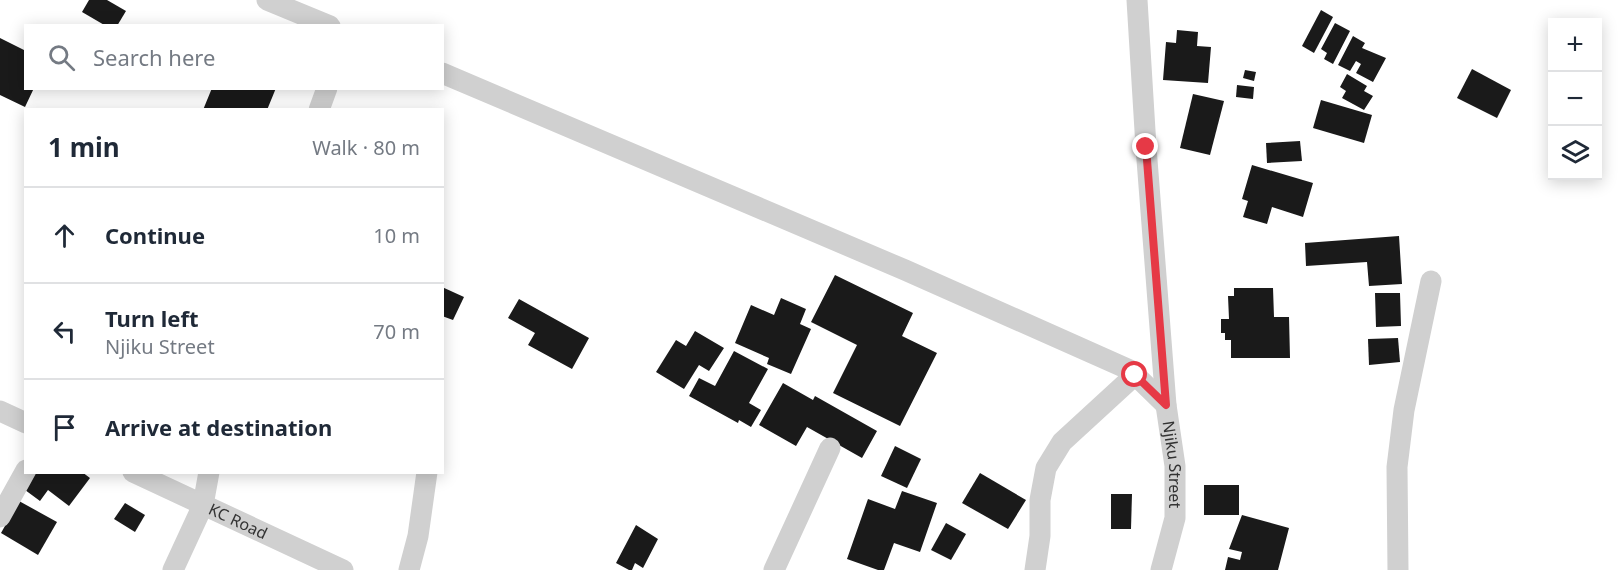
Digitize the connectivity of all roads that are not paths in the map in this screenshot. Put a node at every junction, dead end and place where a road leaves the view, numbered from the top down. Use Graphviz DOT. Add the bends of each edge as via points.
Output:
graph roads {
  1 [pos="267,0"];
  2 [pos="1137,0"];
  3 [pos="325,24"];
  4 [pos="444,74"];
  5 [pos="326,90"];
  6 [pos="321,108"];
  7 [pos="1431,281"];
  8 [pos="1135,375"];
  9 [pos="1166,405"];
  10 [pos="0,411"];
  11 [pos="24,422"];
  12 [pos="830,448"];
  13 [pos="24,474"];
  14 [pos="137,474"];
  15 [pos="209,474"];
  16 [pos="428,474"];
  17 [pos="203,505"];
  18 [pos="0,517"];
  19 [pos="172,570"];
  20 [pos="343,570"];
  21 [pos="409,570"];
  22 [pos="774,570"];
  23 [pos="1035,570"];
  24 [pos="1161,570"];
  25 [pos="1398,570"];
  1 -- 3 [label="street"];
  2 -- 9 [label="street, Njiku Street"];
  4 -- 8 [label="street" via="905,270"];
  5 -- 6 [label="street"];
  7 -- 25 [label="street" via="1404,410 1397,467"];
  8 -- 9 [label="street"];
  8 -- 23 [label="street" via="1062,442 1046,468"];
  9 -- 24 [label="street, Njiku Street" via="1175,466 1175,518"];
  10 -- 11 [label="street"];
  12 -- 22 [label="street"];
  13 -- 18 [label="street"];
  14 -- 17 [label="street, KC Road"];
  15 -- 17 [label="street"];
  16 -- 21 [label="street"];
  17 -- 19 [label="street"];
  17 -- 20 [label="street, KC Road"];
}
